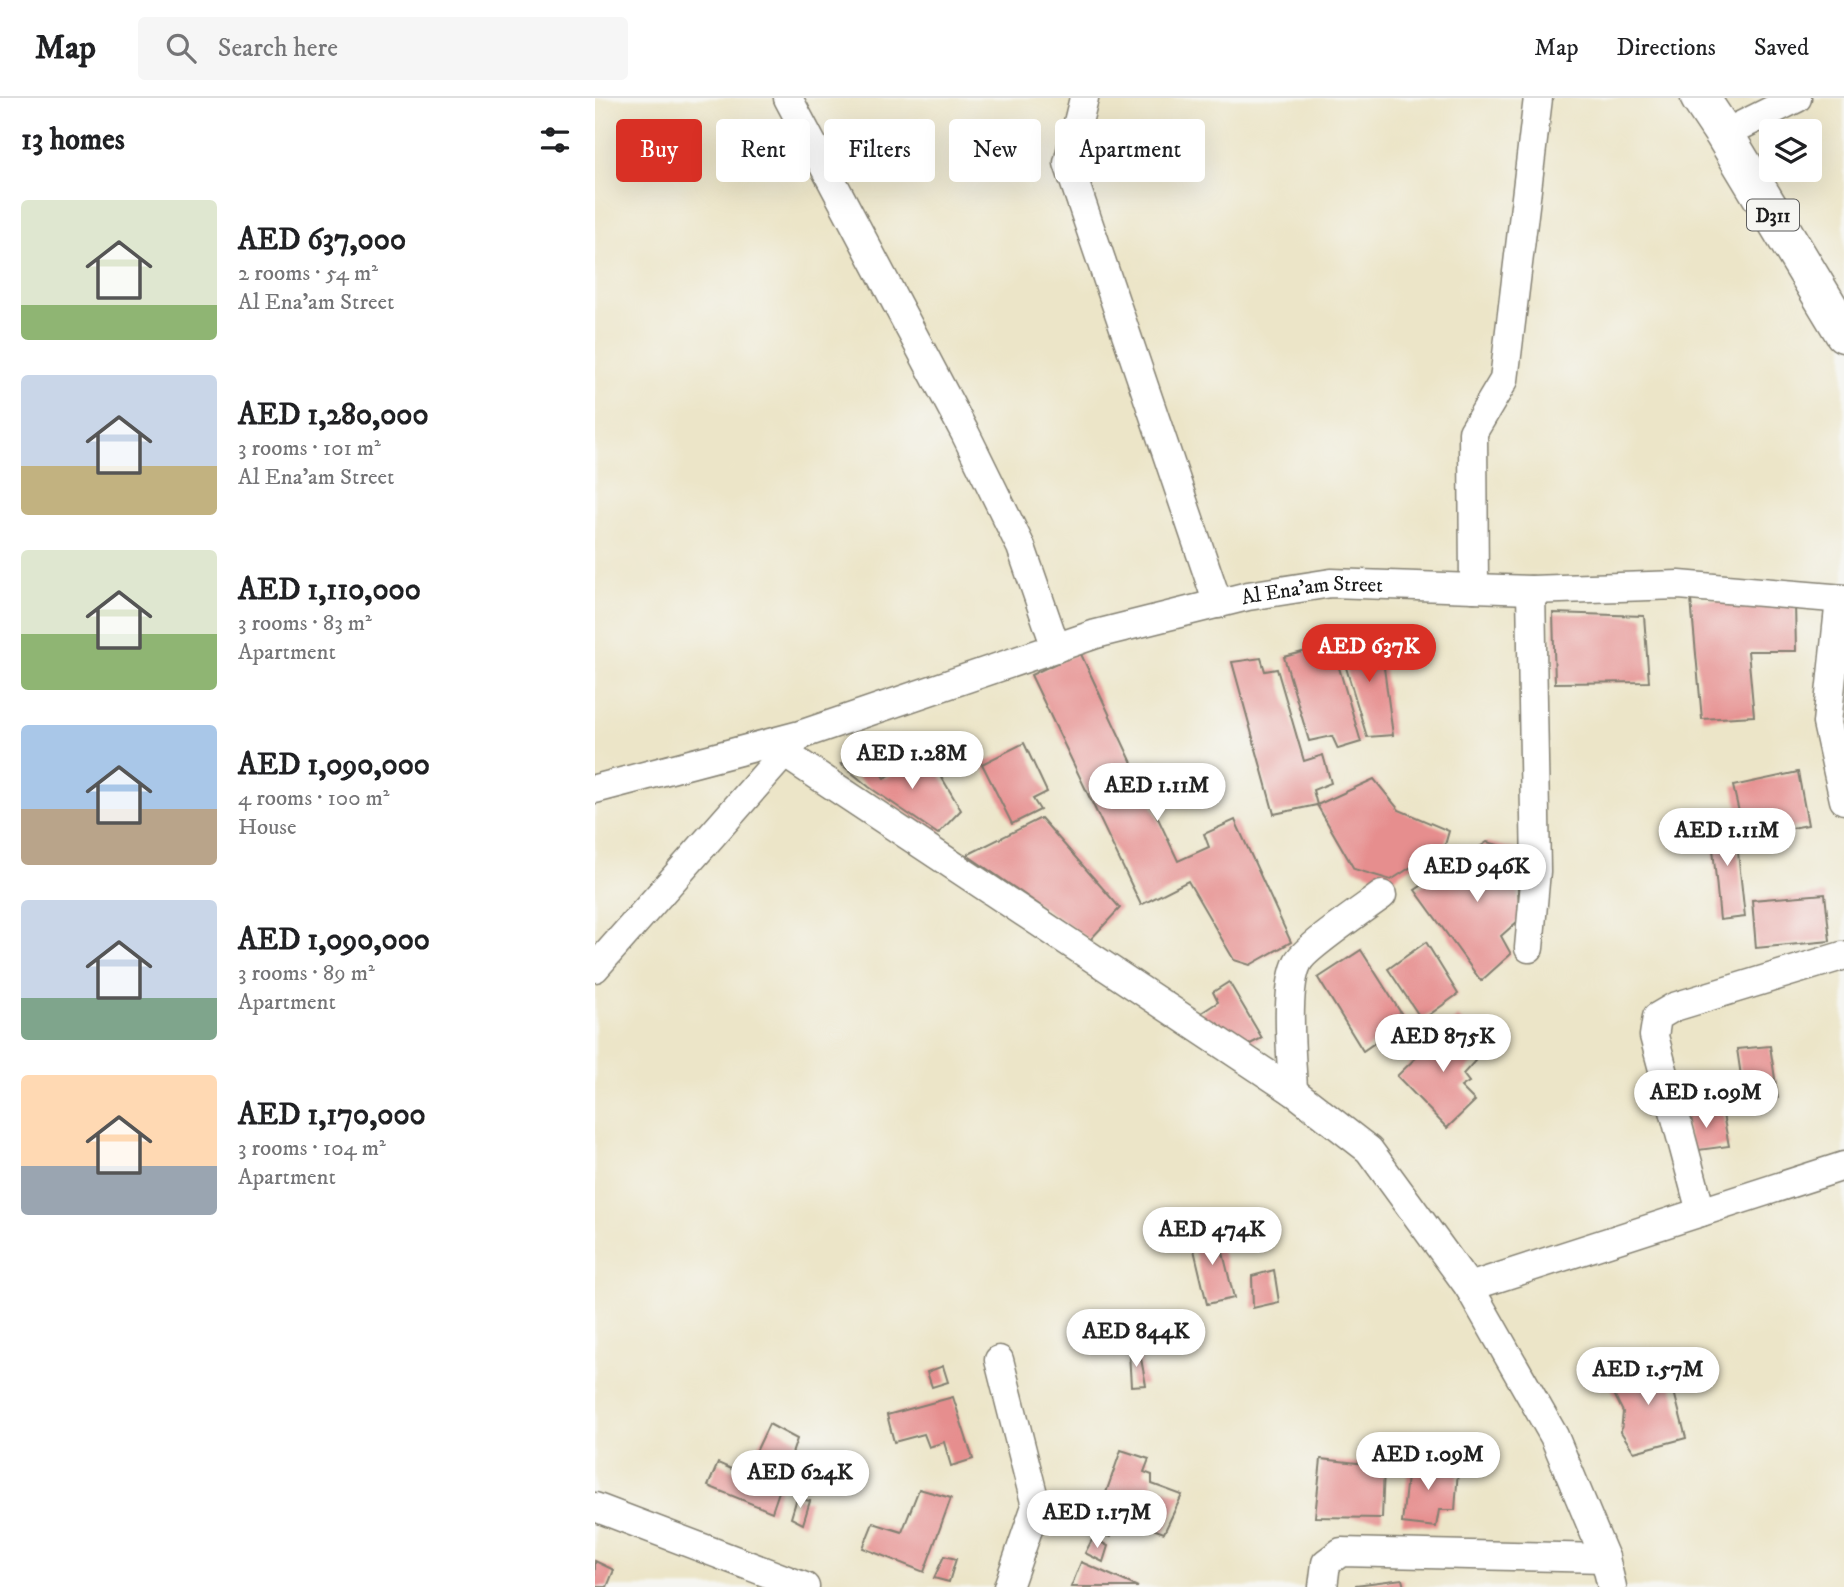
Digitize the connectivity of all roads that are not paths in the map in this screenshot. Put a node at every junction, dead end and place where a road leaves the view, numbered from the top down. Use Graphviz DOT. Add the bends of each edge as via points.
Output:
graph roads {
  1 [pos="788,98"];
  2 [pos="1084,98"];
  3 [pos="1538,98"];
  4 [pos="1700,98"];
  5 [pos="1797,98"];
  6 [pos="1724,134"];
  7 [pos="1844,333"];
  8 [pos="1474,588"];
  9 [pos="1531,590"];
  10 [pos="1842,599"];
  11 [pos="1218,604"];
  12 [pos="1056,648"];
  13 [pos="792,744"];
  14 [pos="595,789"];
  15 [pos="1844,800"];
  16 [pos="1382,895"];
  17 [pos="1529,948"];
  18 [pos="1843,963"];
  19 [pos="595,968"];
  20 [pos="1293,1091"];
  21 [pos="1844,1166"];
  22 [pos="1701,1212"];
  23 [pos="1469,1287"];
  24 [pos="999,1360"];
  25 [pos="595,1507"];
  26 [pos="1605,1558"];
  27 [pos="805,1587"];
  28 [pos="1008,1587"];
  29 [pos="1323,1587"];
  30 [pos="1612,1587"];
  1 -- 12 [label="street" via="1021,547"];
  2 -- 11 [label="street" via="1068,163"];
  3 -- 8 [label="street" via="1504,380 1473,432"];
  4 -- 6 [label="main road, D311"];
  5 -- 6 [label="street"];
  6 -- 7 [label="main road, D311"];
  8 -- 9 [label="street, Al Ena'am Street"];
  8 -- 11 [label="street, Al Ena'am Street" via="1331,583"];
  9 -- 10 [label="street, Al Ena'am Street" via="1679,585"];
  9 -- 17 [label="street" via="1536,871"];
  10 -- 15 [label="street" via="1826,723"];
  11 -- 12 [label="street, Al Ena'am Street"];
  12 -- 13 [label="street, Al Ena'am Street"];
  13 -- 14 [label="street, Al Ena'am Street"];
  13 -- 19 [label="street"];
  13 -- 20 [label="street"];
  16 -- 20 [label="street" via="1298,961 1291,989"];
  18 -- 22 [label="street" via="1674,1007 1657,1017 1654,1036"];
  20 -- 23 [label="street" via="1369,1150"];
  21 -- 22 [label="street"];
  22 -- 23 [label="street"];
  23 -- 26 [label="street" via="1554,1436"];
  24 -- 28 [label="street" via="1036,1506"];
  25 -- 27 [label="street"];
  26 -- 29 [label="street" via="1341,1552 1325,1563"];
  26 -- 30 [label="street"];
}
